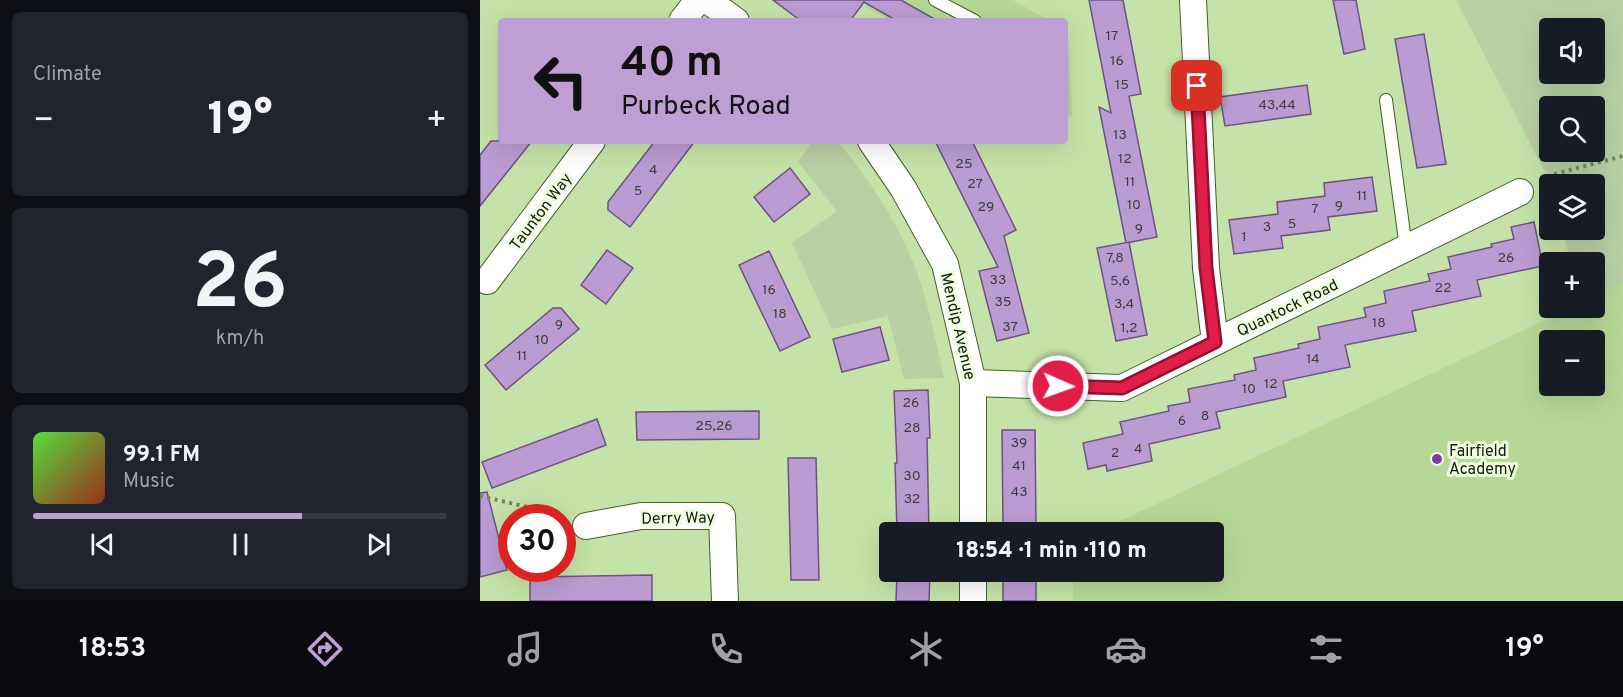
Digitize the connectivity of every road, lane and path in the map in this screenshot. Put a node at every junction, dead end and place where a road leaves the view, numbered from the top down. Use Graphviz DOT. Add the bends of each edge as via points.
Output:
graph roads {
  1 [pos="698,0"];
  2 [pos="707,0"];
  3 [pos="935,0"];
  4 [pos="1193,0"];
  5 [pos="684,18"];
  6 [pos="731,18"];
  7 [pos="969,18"];
  8 [pos="1386,100"];
  9 [pos="590,144"];
  10 [pos="873,144"];
  11 [pos="1623,156"];
  12 [pos="1520,192"];
  13 [pos="1407,248"];
  14 [pos="488,281"];
  15 [pos="1215,342"];
  16 [pos="973,383"];
  17 [pos="480,496"];
  18 [pos="518,504"];
  19 [pos="973,522"];
  20 [pos="586,526"];
  21 [pos="973,582"];
  22 [pos="725,601"];
  23 [pos="973,601"];
  1 -- 5 [label="street"];
  2 -- 6 [label="street"];
  3 -- 7 [label="lane"];
  4 -- 15 [label="street" via="1206,268"];
  8 -- 13 [label="lane"];
  9 -- 14 [label="street, Taunton Way"];
  10 -- 16 [label="street, Mendip Avenue" via="903,188 945,264"];
  11 -- 12 [label="path" via="1551,175"];
  12 -- 13 [label="street, Quantock Road"];
  13 -- 15 [label="street, Quantock Road"];
  15 -- 16 [label="street, Quantock Road" via="1122,388"];
  16 -- 19 [label="street, Mendip Avenue"];
  17 -- 18 [label="path"];
  20 -- 22 [label="street, Derry Way" via="640,516 722,516"];
  21 -- 23 [label="street"];
}
